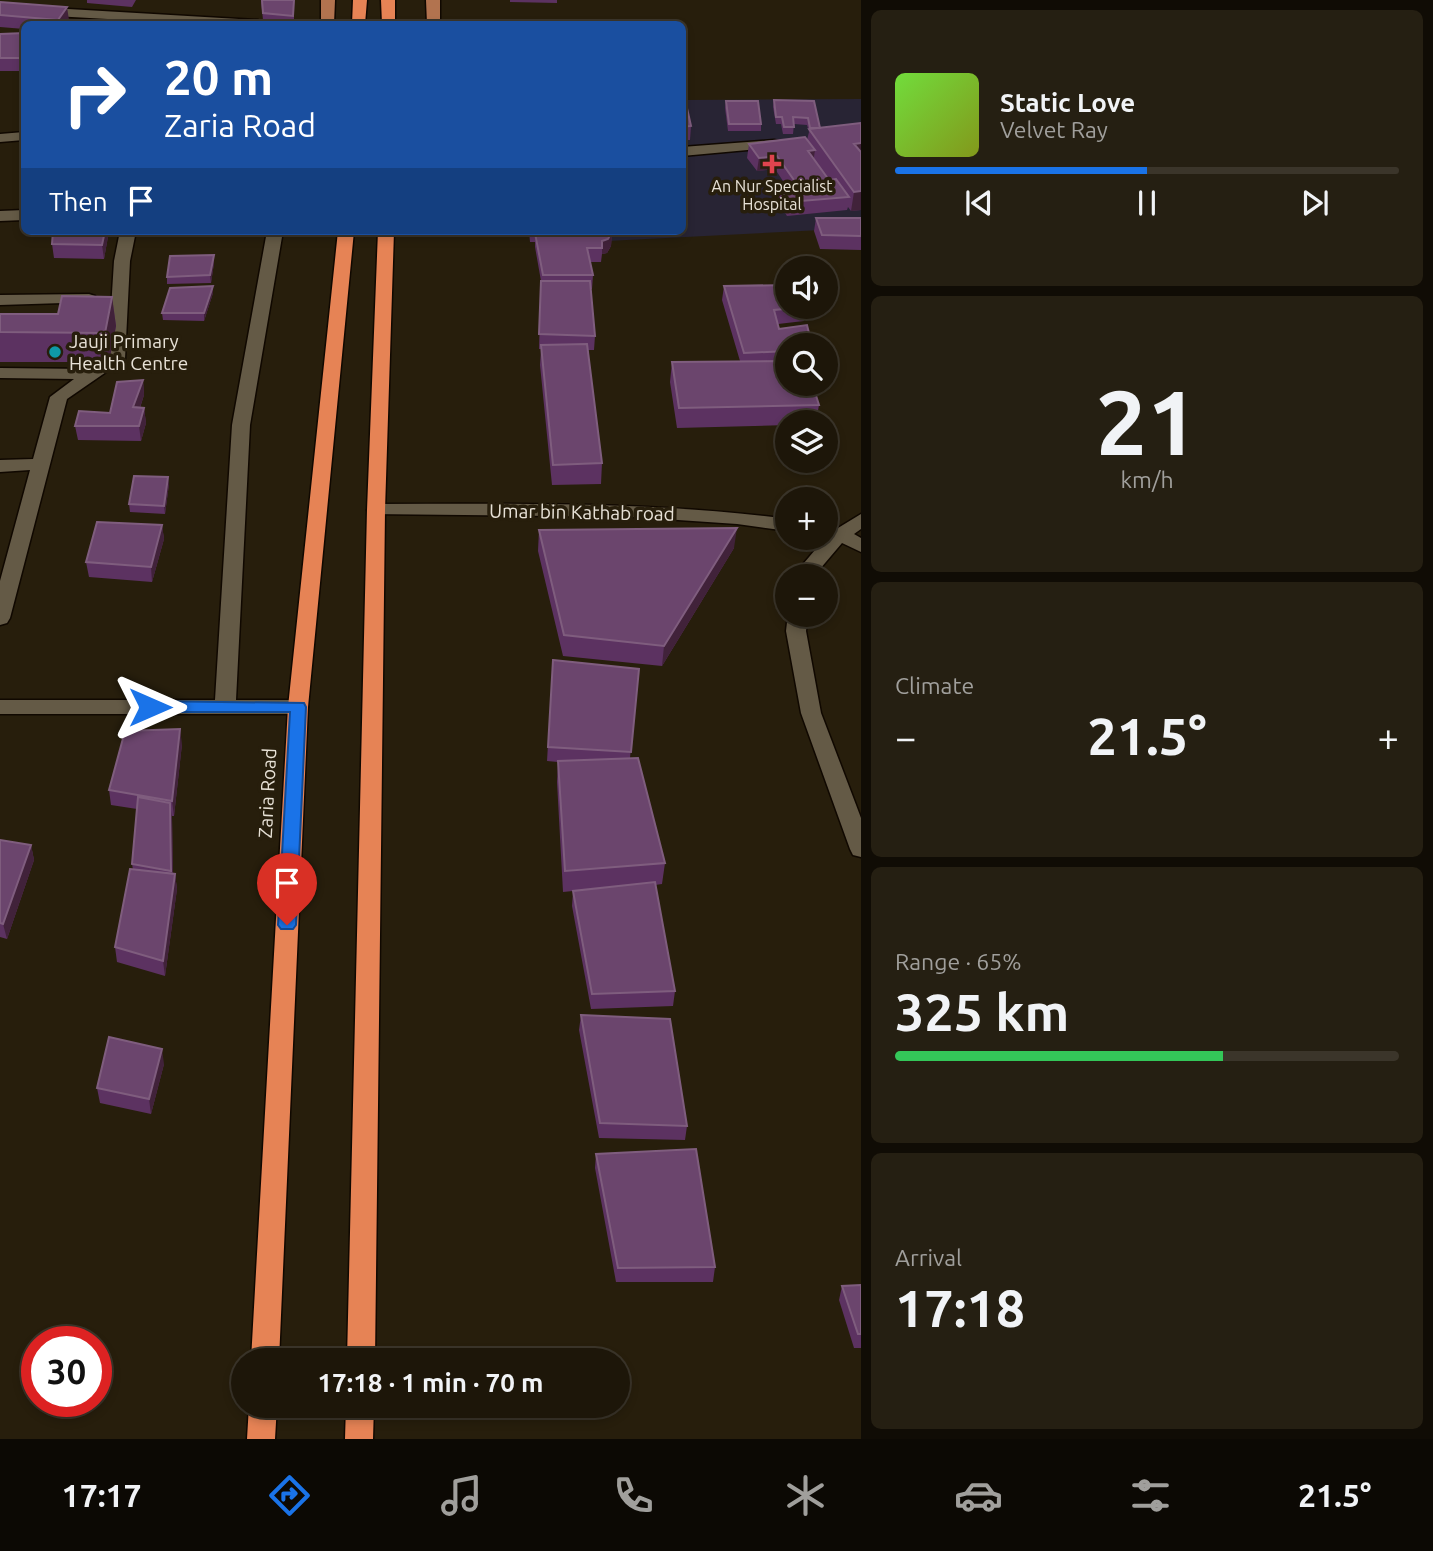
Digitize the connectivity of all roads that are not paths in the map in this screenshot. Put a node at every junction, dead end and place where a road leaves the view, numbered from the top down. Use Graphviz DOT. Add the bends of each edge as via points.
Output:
graph roads {
  1 [pos="328,0"];
  2 [pos="360,0"];
  3 [pos="388,0"];
  4 [pos="433,0"];
  5 [pos="0,9"];
  6 [pos="159,21"];
  7 [pos="328,21"];
  8 [pos="359,21"];
  9 [pos="389,21"];
  10 [pos="434,21"];
  11 [pos="21,136"];
  12 [pos="0,138"];
  13 [pos="787,143"];
  14 [pos="686,152"];
  15 [pos="21,215"];
  16 [pos="0,216"];
  17 [pos="127,235"];
  18 [pos="274,235"];
  19 [pos="346,235"];
  20 [pos="386,235"];
  21 [pos="119,298"];
  22 [pos="0,300"];
  23 [pos="0,373"];
  24 [pos="93,374"];
  25 [pos="40,464"];
  26 [pos="0,466"];
  27 [pos="376,510"];
  28 [pos="861,520"];
  29 [pos="775,523"];
  30 [pos="838,531"];
  31 [pos="838,535"];
  32 [pos="861,546"];
  33 [pos="824,550"];
  34 [pos="813,564"];
  35 [pos="0,618"];
  36 [pos="796,627"];
  37 [pos="0,707"];
  38 [pos="225,707"];
  39 [pos="298,707"];
  40 [pos="861,849"];
  41 [pos="266,1348"];
  42 [pos="361,1348"];
  43 [pos="262,1418"];
  44 [pos="360,1418"];
  45 [pos="261,1439"];
  46 [pos="359,1439"];
  1 -- 7 [label="main road"];
  2 -- 8 [label="highway"];
  3 -- 9 [label="highway"];
  4 -- 10 [label="main road"];
  5 -- 6 [label="street"];
  11 -- 12 [label="street"];
  13 -- 14 [label="street"];
  15 -- 16 [label="street"];
  17 -- 21 [label="street"];
  18 -- 38 [label="street" via="241,425"];
  19 -- 39 [label="highway, Zaria Road"];
  20 -- 27 [label="highway"];
  21 -- 22 [label="street"];
  21 -- 24 [label="street" via="116,359"];
  23 -- 24 [label="street"];
  24 -- 25 [label="street" via="59,397"];
  25 -- 26 [label="street"];
  25 -- 35 [label="street"];
  27 -- 29 [label="street, Umar bin Kathab road" via="644,511"];
  27 -- 42 [label="highway"];
  28 -- 30 [label="street"];
  31 -- 32 [label="street"];
  33 -- 34 [label="street"];
  36 -- 40 [label="street" via="811,713"];
  37 -- 38 [label="street"];
  38 -- 39 [label="street"];
  39 -- 41 [label="highway, Zaria Road"];
  43 -- 45 [label="highway"];
  44 -- 46 [label="highway"];
}
